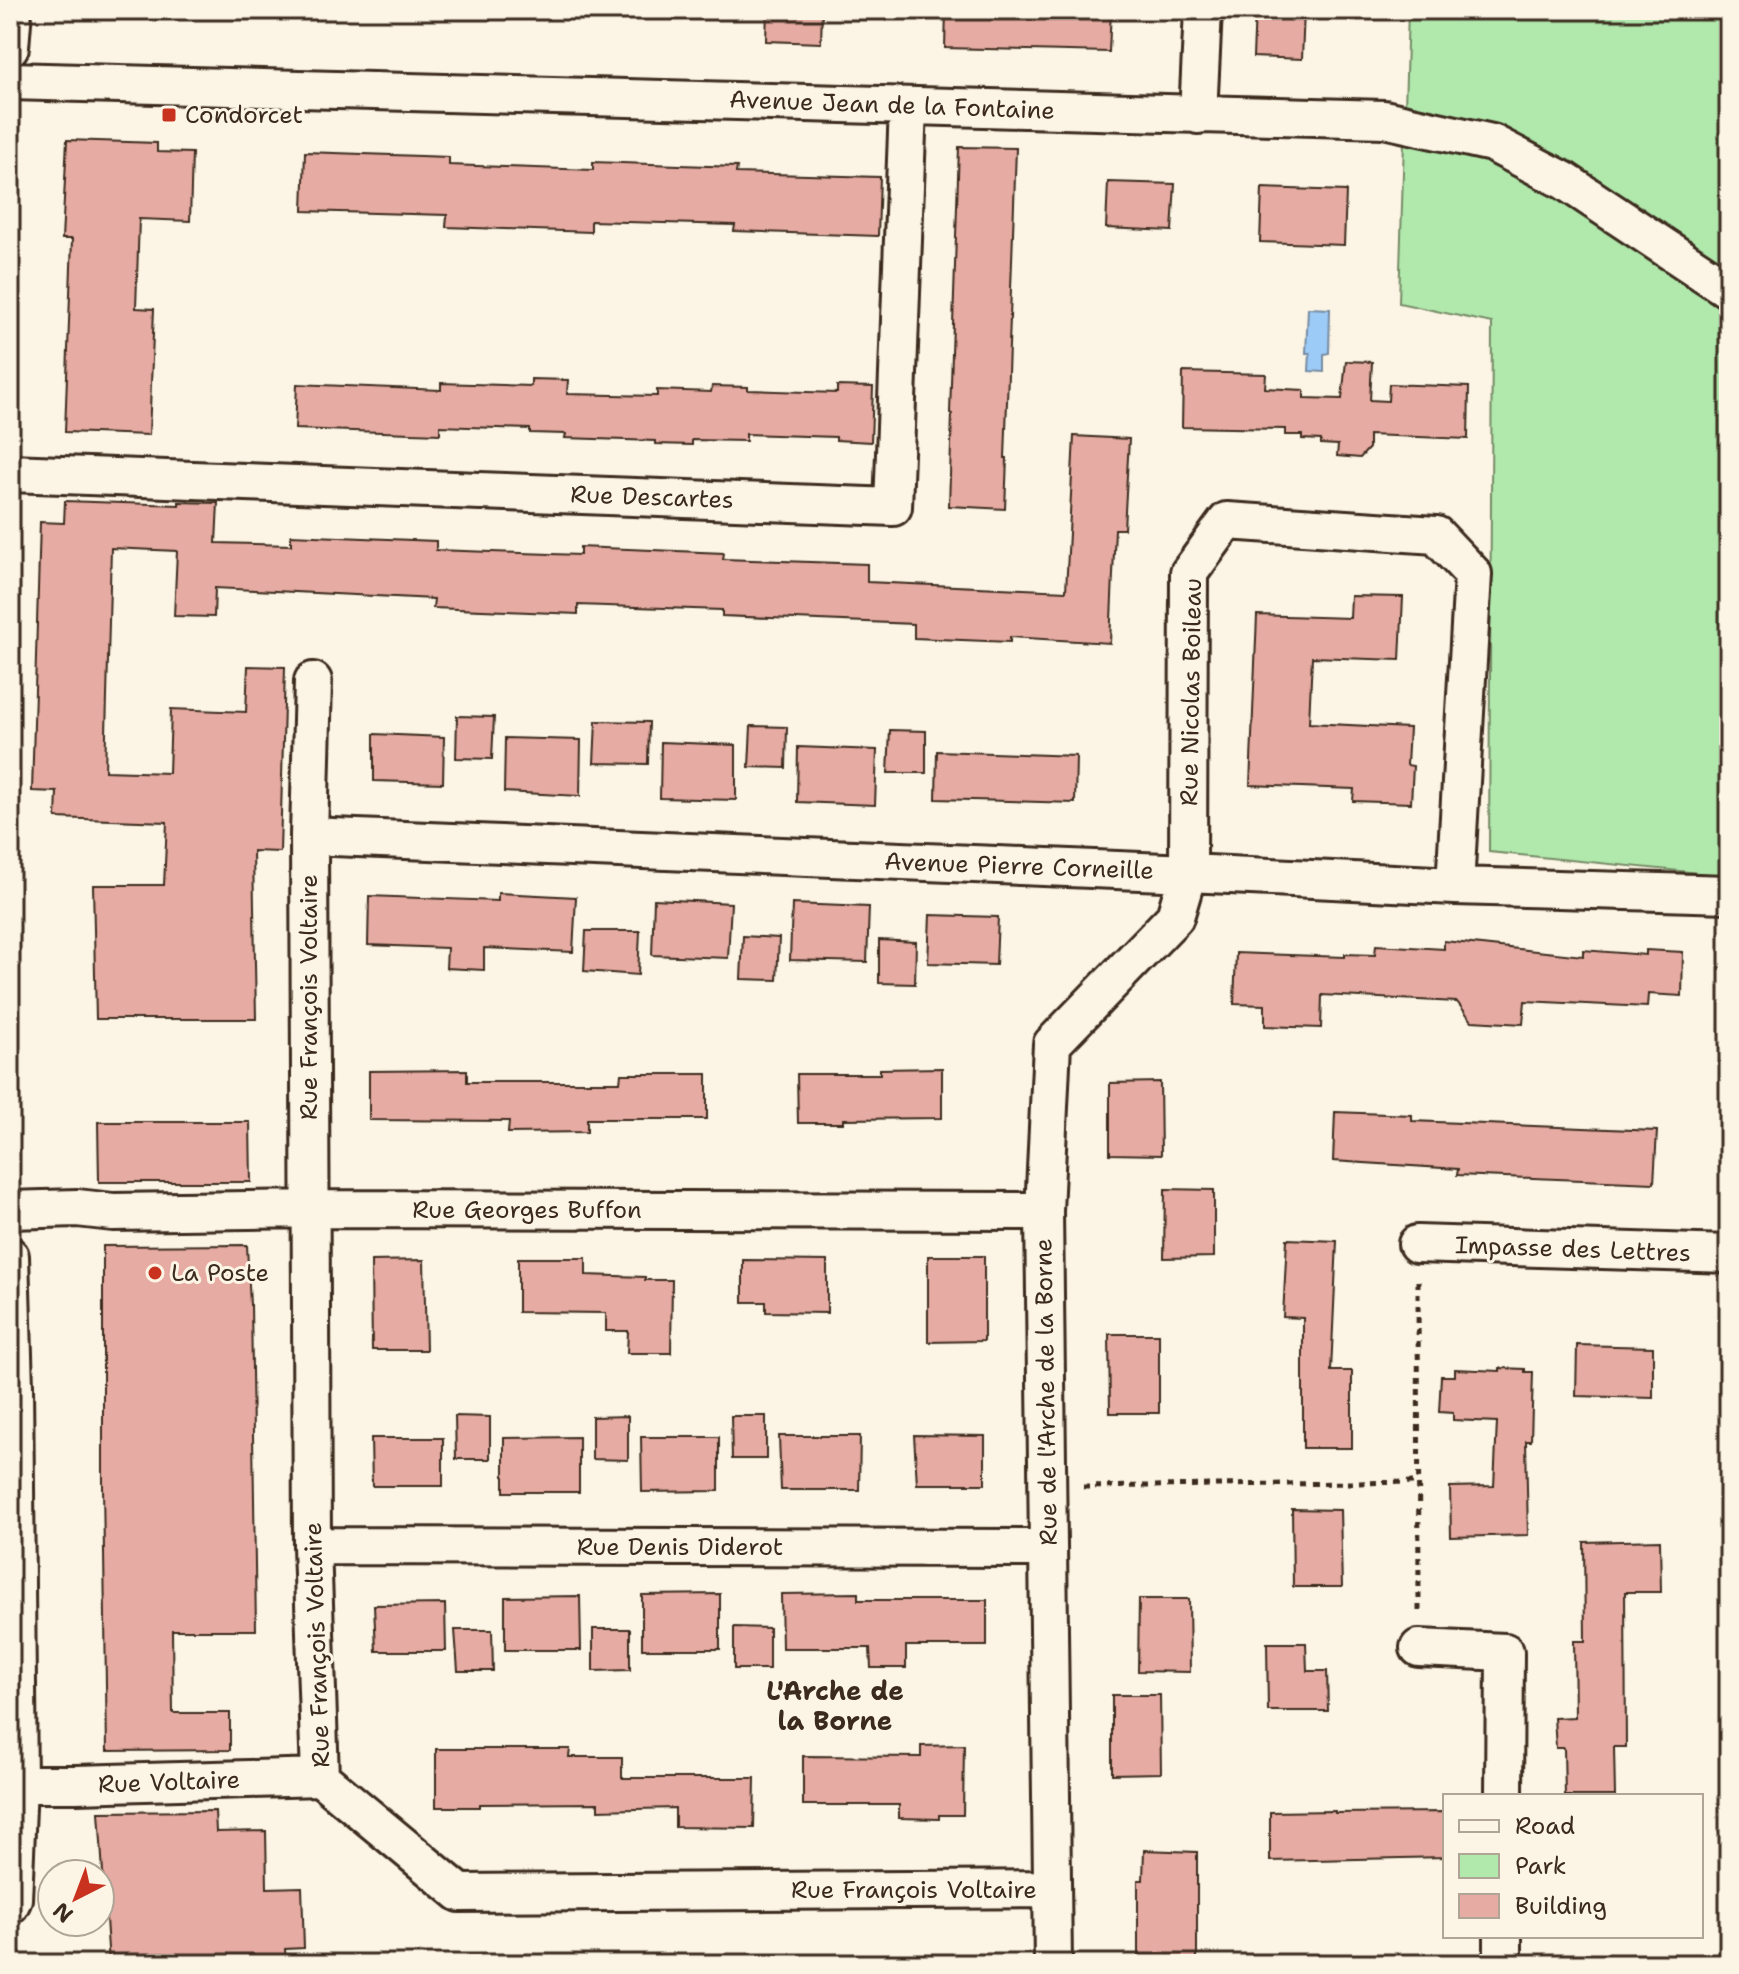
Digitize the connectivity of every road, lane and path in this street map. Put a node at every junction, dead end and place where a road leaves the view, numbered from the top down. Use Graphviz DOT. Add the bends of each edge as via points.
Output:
graph roads {
  1 [pos="13,10"];
  2 [pos="1203,10"];
  3 [pos="10,47"];
  4 [pos="10,81"];
  5 [pos="908,106"];
  6 [pos="1198,115"];
  7 [pos="1729,290"];
  8 [pos="10,473"];
  9 [pos="313,681"];
  10 [pos="309,836"];
  11 [pos="1188,873"];
  12 [pos="1455,886"];
  13 [pos="1729,894"];
  14 [pos="310,1209"];
  15 [pos="10,1210"];
  16 [pos="1044,1211"];
  17 [pos="1417,1244"];
  18 [pos="1729,1254"];
  19 [pos="10,1256"];
  20 [pos="1418,1482"];
  21 [pos="1047,1488"];
  22 [pos="312,1546"];
  23 [pos="1048,1548"];
  24 [pos="1419,1648"];
  25 [pos="320,1777"];
  26 [pos="18,1784"];
  27 [pos="1504,1794"];
  28 [pos="1052,1889"];
  29 [pos="10,1905"];
  30 [pos="1503,1938"];
  31 [pos="1053,1964"];
  32 [pos="1503,1964"];
  1 -- 3 [label="street"];
  2 -- 6 [label="street"];
  4 -- 5 [label="street, Avenue Jean de la Fontaine"];
  5 -- 6 [label="street, Avenue Jean de la Fontaine"];
  5 -- 8 [label="street, Rue Descartes" via="893,507"];
  6 -- 7 [label="street, Avenue Jean de la Fontaine" via="1384,119 1492,143 1565,181"];
  9 -- 10 [label="street, Rue François Voltaire"];
  10 -- 11 [label="street, Avenue Pierre Corneille"];
  10 -- 14 [label="street, Rue François Voltaire"];
  11 -- 12 [label="street, Avenue Pierre Corneille"];
  11 -- 12 [label="street, Rue Nicolas Boileau" via="1189,573 1227,521 1436,535 1473,574"];
  11 -- 16 [label="street, Rue de l'Arche de la Borne" via="1175,917 1052,1044"];
  12 -- 13 [label="street, Avenue Pierre Corneille"];
  14 -- 15 [label="street, Rue Georges Buffon"];
  14 -- 16 [label="street, Rue Georges Buffon"];
  14 -- 22 [label="street, Rue François Voltaire"];
  16 -- 21 [label="street, Rue de l'Arche de la Borne"];
  17 -- 18 [label="street, Impasse des Lettres"];
  17 -- 20 [label="path"];
  19 -- 26 [label="street"];
  20 -- 21 [label="path"];
  20 -- 24 [label="path"];
  21 -- 23 [label="street, Rue de l'Arche de la Borne"];
  22 -- 23 [label="street, Rue Denis Diderot"];
  22 -- 25 [label="street, Rue François Voltaire"];
  23 -- 28 [label="street, Rue de l'Arche de la Borne"];
  24 -- 27 [label="street" via="1505,1652"];
  25 -- 26 [label="street, Rue Voltaire"];
  25 -- 28 [label="street, Rue François Voltaire" via="460,1893"];
  26 -- 29 [label="street"];
  28 -- 31 [label="street, Rue de l'Arche de la Borne"];
  30 -- 32 [label="street"];
}
